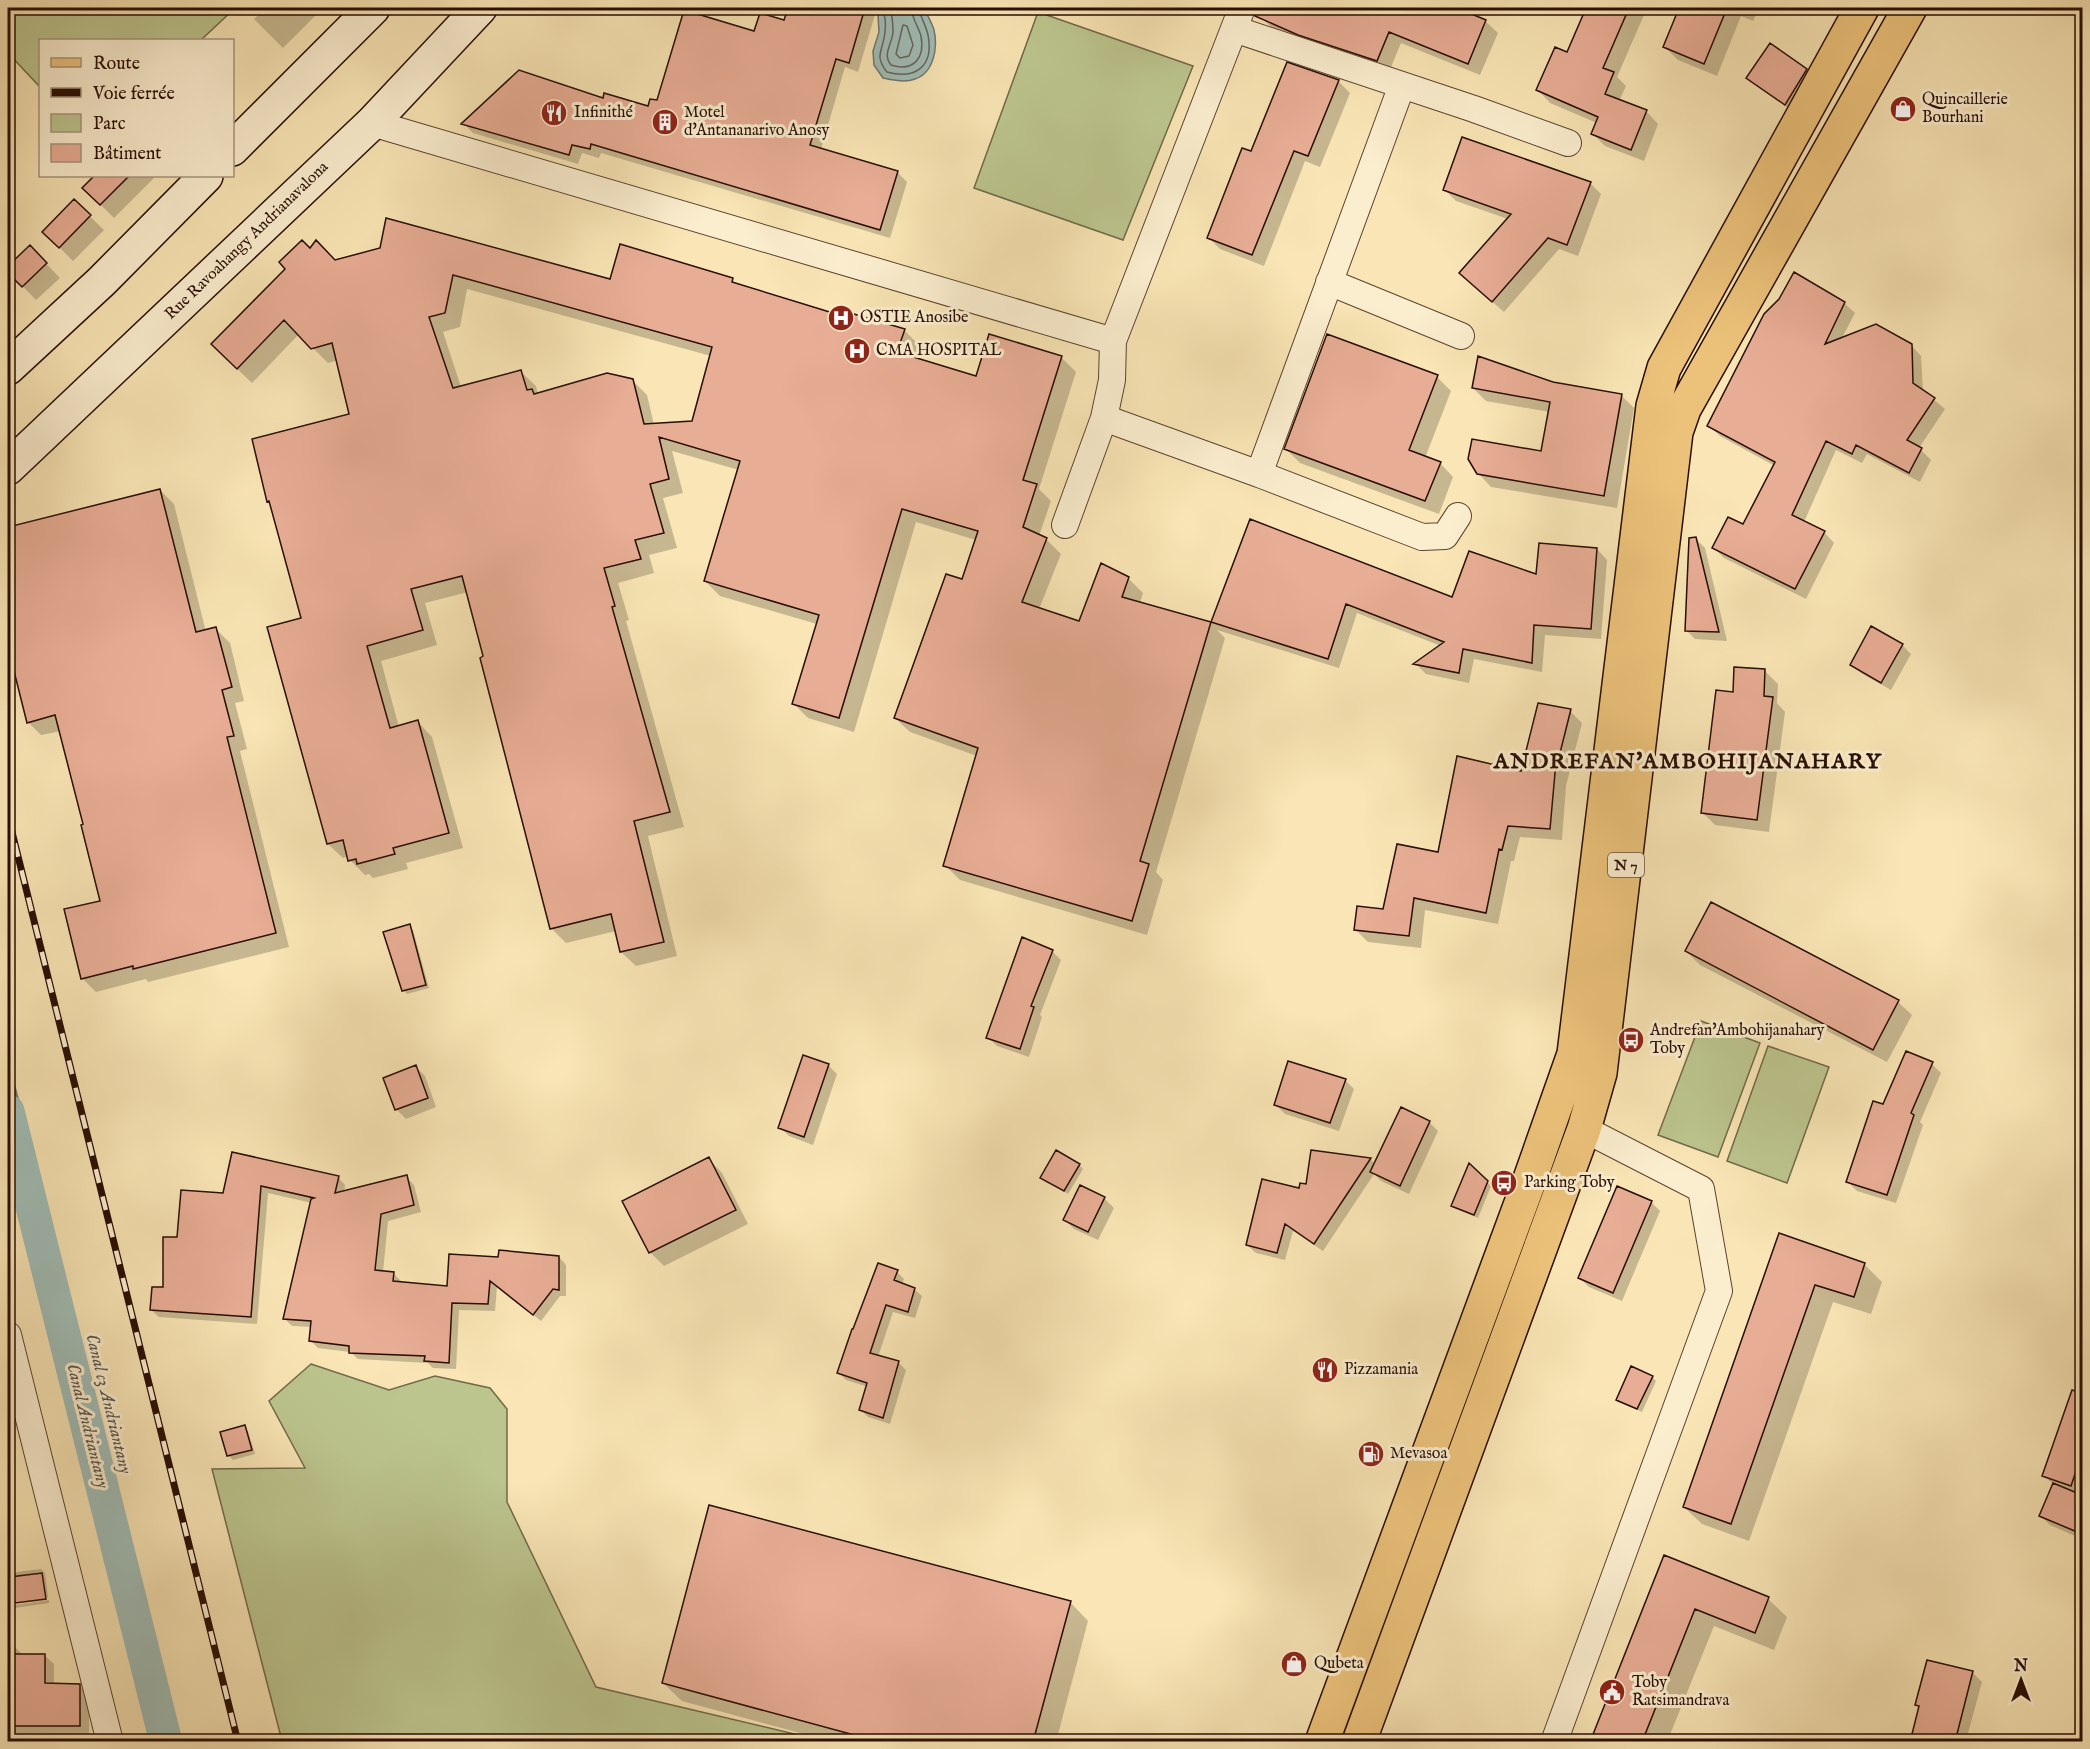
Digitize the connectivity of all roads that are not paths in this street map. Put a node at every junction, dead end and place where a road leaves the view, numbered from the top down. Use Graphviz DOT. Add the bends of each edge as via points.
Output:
graph roads {
  1 [pos="373,8"];
  2 [pos="480,8"];
  3 [pos="1862,8"];
  4 [pos="1910,8"];
  5 [pos="1238,19"];
  6 [pos="1402,85"];
  7 [pos="372,123"];
  8 [pos="1568,143"];
  9 [pos="234,147"];
  10 [pos="205,177"];
  11 [pos="1329,282"];
  12 [pos="1461,336"];
  13 [pos="1113,341"];
  14 [pos="8,368"];
  15 [pos="1104,418"];
  16 [pos="8,468"];
  17 [pos="1259,474"];
  18 [pos="1458,516"];
  19 [pos="1065,525"];
  20 [pos="1547,1132"];
  21 [pos="1581,1138"];
  22 [pos="8,1335"];
  23 [pos="110,1742"];
  24 [pos="1322,1742"];
  25 [pos="1359,1742"];
  26 [pos="1554,1742"];
  1 -- 9 [label="main road"];
  2 -- 7 [label="main road, Rue Ravoahangy Andrianavalona"];
  3 -- 20 [label="main road, N 7" via="1664,368 1653,406 1574,1054"];
  4 -- 21 [label="main road, N 7" via="1684,409 1676,432 1606,1036"];
  5 -- 6 [label="street"];
  5 -- 13 [label="street"];
  6 -- 8 [label="street"];
  6 -- 11 [label="street"];
  7 -- 13 [label="street"];
  7 -- 16 [label="main road, Rue Ravoahangy Andrianavalona"];
  10 -- 14 [label="main road"];
  11 -- 12 [label="street"];
  11 -- 17 [label="street"];
  13 -- 15 [label="street" via="1112,380"];
  15 -- 17 [label="street"];
  15 -- 19 [label="street"];
  17 -- 18 [label="street" via="1422,537 1445,536"];
  20 -- 21 [label="street"];
  20 -- 24 [label="main road, N 7"];
  21 -- 25 [label="main road, N 7"];
  21 -- 26 [label="street" via="1701,1189 1719,1291"];
  22 -- 23 [label="street"];
}
